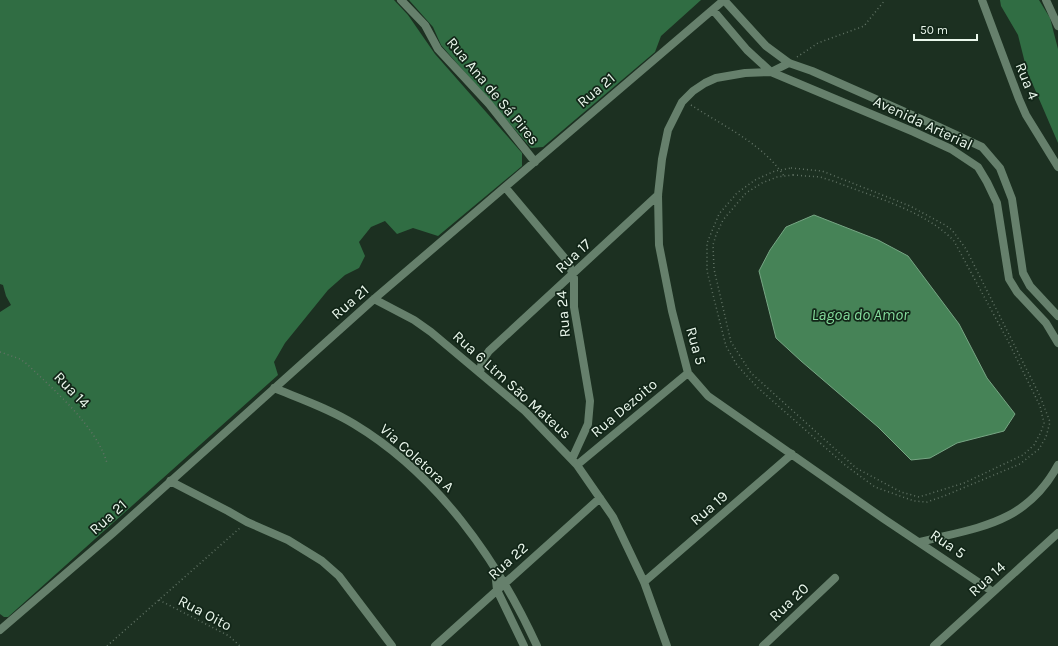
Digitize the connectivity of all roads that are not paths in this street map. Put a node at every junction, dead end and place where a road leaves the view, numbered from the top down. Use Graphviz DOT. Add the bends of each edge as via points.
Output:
graph roads {
  1 [pos="401,0"];
  2 [pos="724,0"];
  3 [pos="982,0"];
  4 [pos="1046,0"];
  5 [pos="713,10"];
  6 [pos="1058,26"];
  7 [pos="789,63"];
  8 [pos="771,72"];
  9 [pos="535,162"];
  10 [pos="1058,167"];
  11 [pos="505,187"];
  12 [pos="658,195"];
  13 [pos="574,274"];
  14 [pos="374,299"];
  15 [pos="1058,316"];
  16 [pos="1058,343"];
  17 [pos="480,373"];
  18 [pos="688,373"];
  19 [pos="274,388"];
  20 [pos="792,454"];
  21 [pos="574,462"];
  22 [pos="1058,465"];
  23 [pos="170,481"];
  24 [pos="600,498"];
  25 [pos="1058,534"];
  26 [pos="920,542"];
  27 [pos="495,570"];
  28 [pos="835,578"];
  29 [pos="644,582"];
  30 [pos="504,584"];
  31 [pos="497,590"];
  32 [pos="993,592"];
  33 [pos="2,625"];
  34 [pos="392,646"];
  35 [pos="435,646"];
  36 [pos="524,646"];
  37 [pos="536,646"];
  38 [pos="667,646"];
  39 [pos="763,646"];
  40 [pos="934,646"];
  1 -- 9 [label="street, Rua Ana de Sá Pires" via="425,25 438,49 489,104"];
  2 -- 5 [label="street, Rua 21"];
  2 -- 7 [label="street, Avenida Arterial" via="766,46"];
  3 -- 10 [label="street, Rua 4" via="1026,115"];
  4 -- 6 [label="street"];
  5 -- 8 [label="street, Avenida Arterial" via="747,50"];
  5 -- 9 [label="street, Rua 21"];
  7 -- 8 [label="street"];
  7 -- 15 [label="street, Avenida Arterial" via="982,147 1000,168 1012,199 1023,273 1030,286"];
  8 -- 12 [label="street, Rua 5" via="716,78 693,91 684,100 668,130"];
  8 -- 16 [label="street, Avenida Arterial" via="921,135 978,166 997,203 1009,279 1017,292 1046,323"];
  9 -- 11 [label="street, Rua 21"];
  11 -- 13 [label="street, Rua 24" via="568,262"];
  11 -- 14 [label="street, Rua 21"];
  12 -- 13 [label="street, Rua 17"];
  12 -- 18 [label="street, Rua 5" via="661,260"];
  13 -- 17 [label="street, Rua 17" via="489,351 482,361"];
  13 -- 21 [label="street, Rua 24" via="574,307 590,401 588,424"];
  14 -- 17 [label="street, Rua 6 Ltm São Mateus" via="423,326"];
  14 -- 19 [label="street, Rua 21"];
  17 -- 21 [label="street, Rua 6 Ltm São Mateus" via="524,411"];
  18 -- 20 [label="street, Rua 5" via="708,396"];
  18 -- 21 [label="street, Rua Dezoito"];
  19 -- 23 [label="street, Rua 21"];
  19 -- 27 [label="street, Via Coletora A" via="342,417 391,449 416,471 454,512"];
  20 -- 26 [label="street, Rua 5"];
  20 -- 29 [label="street, Rua 19"];
  21 -- 24 [label="street, Rua 6 Ltm São Mateus"];
  22 -- 26 [label="street" via="1044,486 1024,507 1012,515 994,524"];
  23 -- 33 [label="street, Rua 21"];
  23 -- 34 [label="street" via="247,522 288,540 332,569"];
  24 -- 29 [label="street, Rua 6 Ltm São Mateus" via="613,517"];
  24 -- 30 [label="street, Rua 22"];
  25 -- 32 [label="street, Rua 14"];
  26 -- 32 [label="street, Rua 5"];
  27 -- 30 [label="street, Via Coletora A"];
  27 -- 31 [label="street, Via Coletora A"];
  28 -- 39 [label="street, Rua 20"];
  29 -- 38 [label="street, Rua 6 Ltm São Mateus"];
  30 -- 31 [label="street, Rua 22"];
  30 -- 37 [label="street, Via Coletora A"];
  31 -- 35 [label="street, Rua 22"];
  31 -- 36 [label="street, Via Coletora A"];
  32 -- 40 [label="street, Rua 14"];
}
